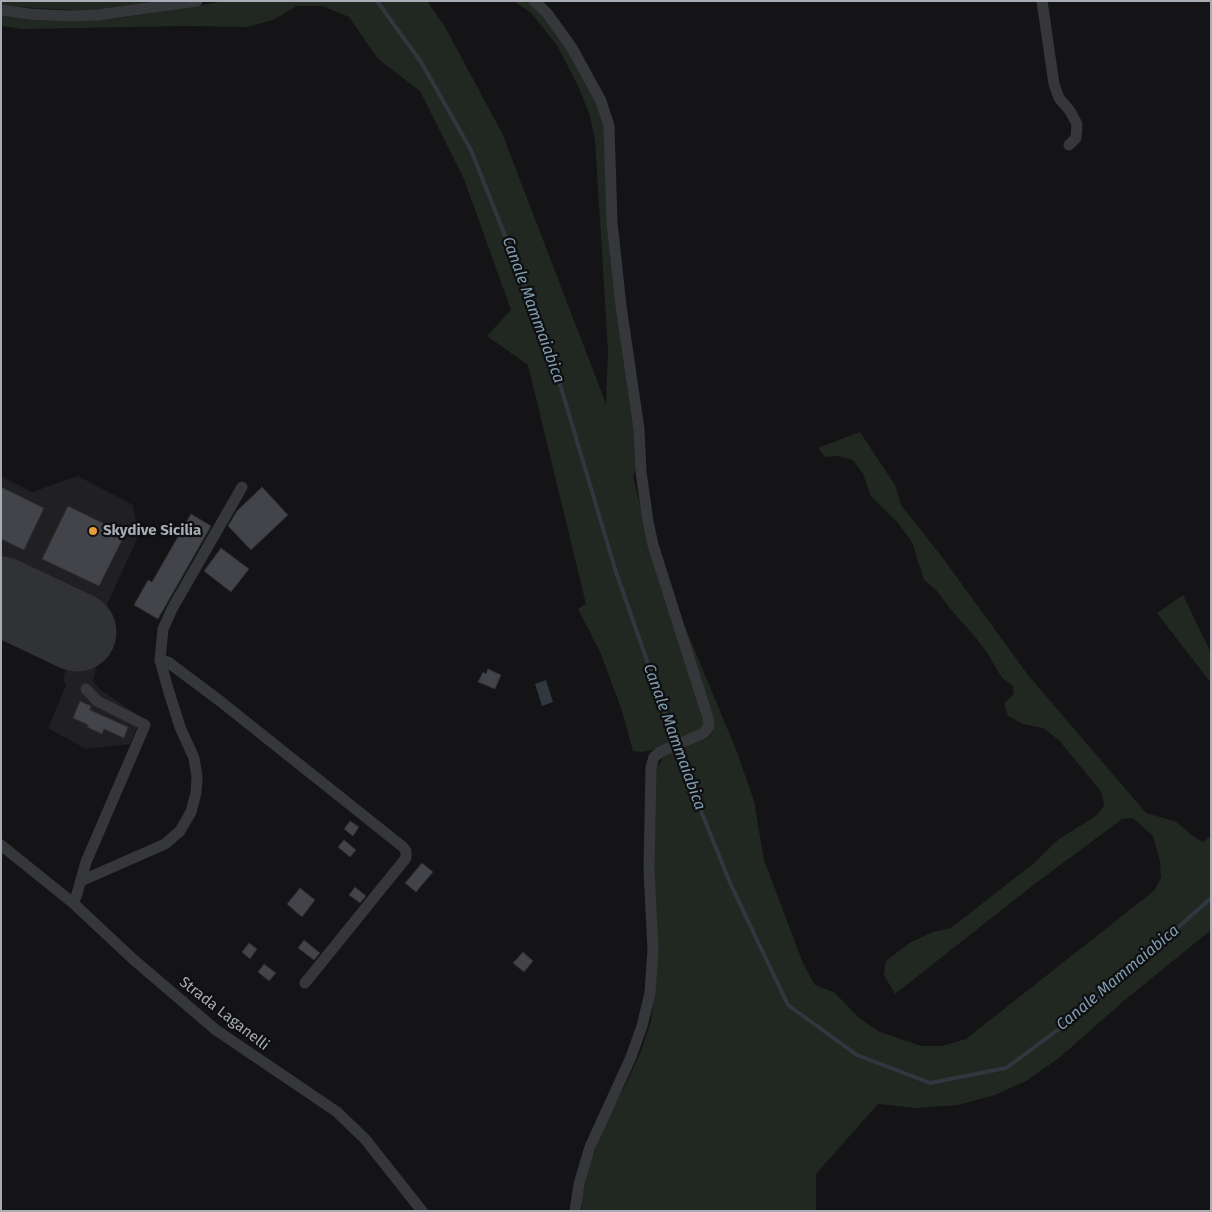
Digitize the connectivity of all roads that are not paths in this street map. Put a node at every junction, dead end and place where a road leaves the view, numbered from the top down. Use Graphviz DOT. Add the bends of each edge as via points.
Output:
graph roads {
  1 [pos="197,1"];
  2 [pos="534,1"];
  3 [pos="1042,1"];
  4 [pos="1,10"];
  5 [pos="1070,145"];
  6 [pos="242,487"];
  7 [pos="160,660"];
  8 [pos="86,690"];
  9 [pos="1,845"];
  10 [pos="81,881"];
  11 [pos="73,903"];
  12 [pos="305,983"];
  13 [pos="422,1211"];
  14 [pos="575,1211"];
  1 -- 4 [label="street" via="98,15 67,16"];
  2 -- 14 [label="street" via="547,13 572,48 601,101 609,126 612,222 639,429 641,472 653,545 709,726 704,733 660,752 654,757 651,767 649,870 653,950 650,993 630,1057 590,1147 578,1184"];
  3 -- 5 [label="street" via="1054,84 1059,98 1077,124 1076,138"];
  6 -- 7 [label="street" via="172,609 163,630"];
  7 -- 10 [label="street" via="180,726 194,758 197,777 191,812 180,831 165,844"];
  7 -- 12 [label="street" via="168,662 220,701 406,851 406,858"];
  8 -- 10 [label="street" via="97,701 145,725 86,862"];
  9 -- 11 [label="street, Strada Laganelli"];
  10 -- 11 [label="street"];
  11 -- 13 [label="street, Strada Laganelli" via="216,1030 337,1112 365,1139"];
}
